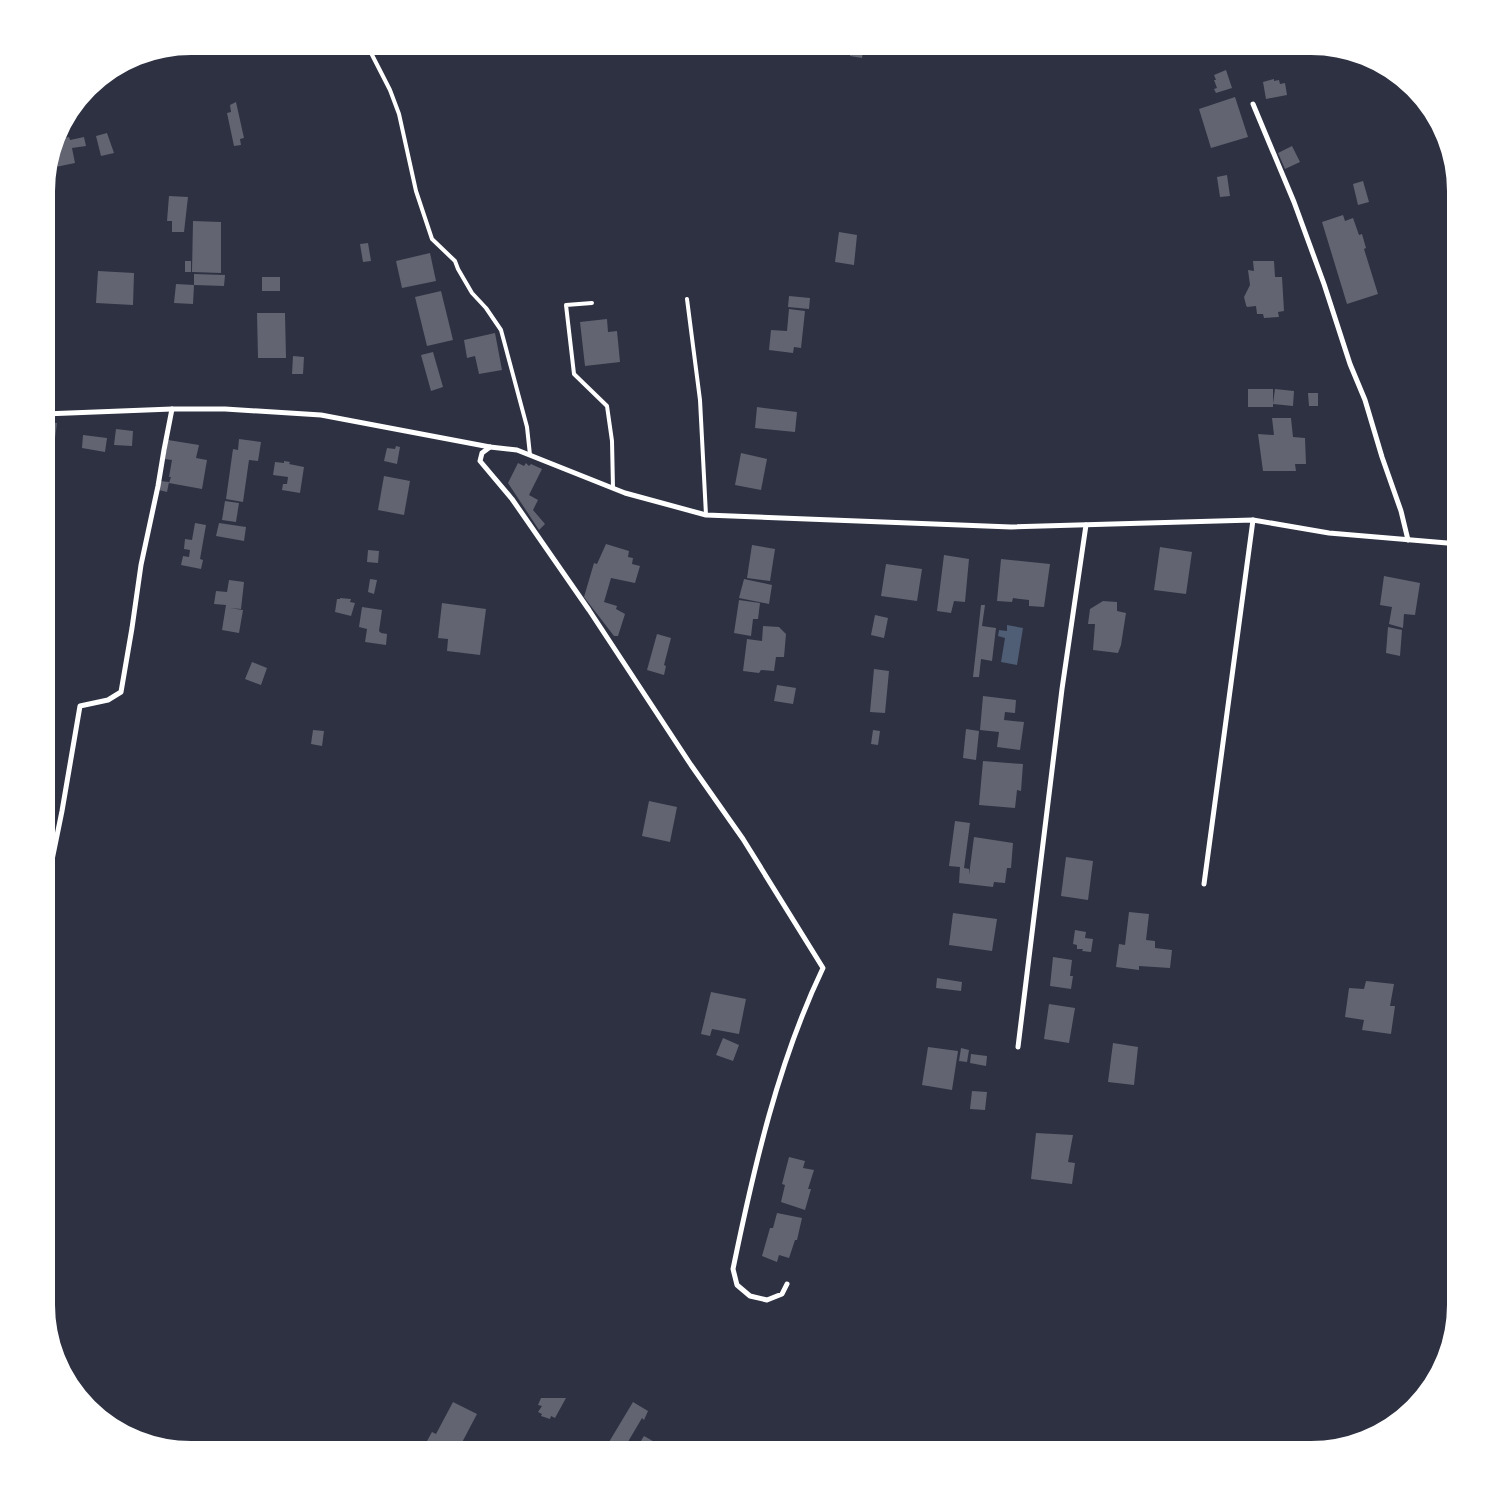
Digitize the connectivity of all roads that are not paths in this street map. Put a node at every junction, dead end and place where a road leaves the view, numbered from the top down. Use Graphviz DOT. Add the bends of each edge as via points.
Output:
graph roads {
  1 [pos="371,53"];
  2 [pos="1253,104"];
  3 [pos="687,299"];
  4 [pos="592,303"];
  5 [pos="172,409"];
  6 [pos="53,414"];
  7 [pos="490,447"];
  8 [pos="530,455"];
  9 [pos="613,488"];
  10 [pos="706,515"];
  11 [pos="1253,520"];
  12 [pos="1086,525"];
  13 [pos="1408,540"];
  14 [pos="1450,543"];
  15 [pos="52,859"];
  16 [pos="1204,884"];
  17 [pos="1018,1047"];
  18 [pos="787,1284"];
  1 -- 8 [label="lane" via="399,114 416,191 432,239 456,261 472,293 501,330 525,418"];
  2 -- 13 [label="street" via="1324,284 1365,400"];
  3 -- 10 [label="lane" via="700,400"];
  4 -- 9 [label="lane" via="566,305 574,374 607,406 612,440"];
  5 -- 6 [label="street"];
  5 -- 7 [label="street" via="320,415"];
  5 -- 15 [label="street" via="120,692 108,700 80,706"];
  7 -- 8 [label="street"];
  7 -- 18 [label="street" via="482,453 480,461 512,499 599,625 743,839 823,968 809,996 768,1118 733,1269 737,1285 750,1296 767,1300 782,1294"];
  8 -- 9 [label="street"];
  9 -- 10 [label="street"];
  10 -- 12 [label="street" via="1011,527"];
  11 -- 12 [label="street"];
  11 -- 13 [label="street" via="1329,533"];
  11 -- 16 [label="street"];
  12 -- 17 [label="street" via="1062,689"];
  13 -- 14 [label="street"];
}
